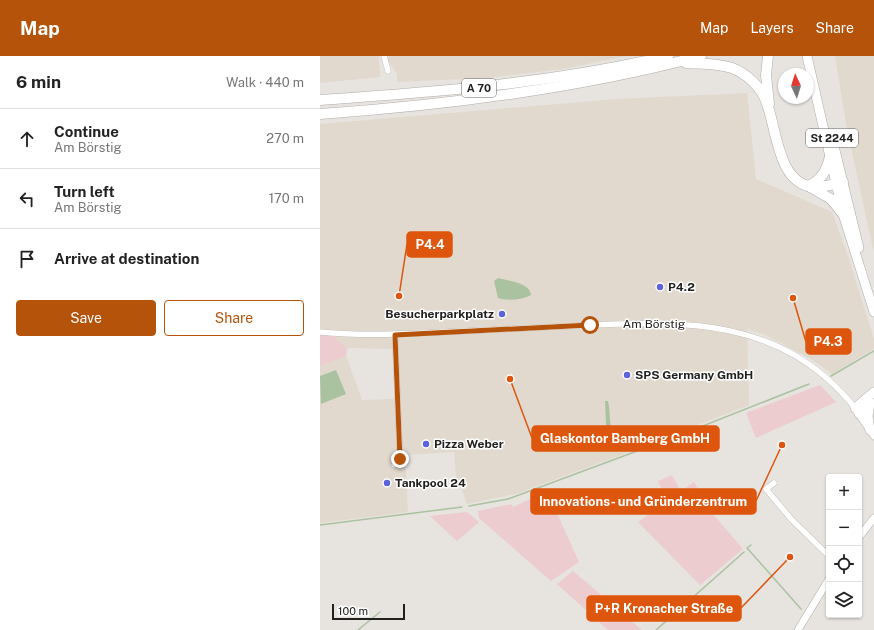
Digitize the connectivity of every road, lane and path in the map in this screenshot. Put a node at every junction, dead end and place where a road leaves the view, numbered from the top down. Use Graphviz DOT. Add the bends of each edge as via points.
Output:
graph roads {
  1 [pos="384,56"];
  2 [pos="701,56"];
  3 [pos="768,56"];
  4 [pos="807,56"];
  5 [pos="812,56"];
  6 [pos="671,60"];
  7 [pos="388,71"];
  8 [pos="320,100"];
  9 [pos="320,114"];
  10 [pos="770,114"];
  11 [pos="830,156"];
  12 [pos="840,182"];
  13 [pos="808,186"];
  14 [pos="843,214"];
  15 [pos="874,297"];
  16 [pos="874,312"];
  17 [pos="320,332"];
  18 [pos="395,335"];
  19 [pos="874,392"];
  20 [pos="872,402"];
  21 [pos="857,411"];
  22 [pos="872,433"];
  23 [pos="394,465"];
  24 [pos="774,483"];
  25 [pos="874,518"];
  26 [pos="862,533"];
  27 [pos="826,553"];
  28 [pos="827,582"];
  29 [pos="798,630"];
  1 -- 7 [label="street"];
  2 -- 6 [label="highway, A 70"];
  3 -- 10 [label="highway" via="766,75"];
  4 -- 11 [label="main road, St 2244"];
  5 -- 12 [label="main road, St 2244"];
  6 -- 8 [label="highway, A 70" via="481,88"];
  6 -- 9 [label="highway, A 70" via="570,86 397,109"];
  6 -- 10 [label="highway" via="710,64 744,74 766,100"];
  10 -- 13 [label="highway" via="788,170 799,183"];
  11 -- 12 [label="main road, St 2244"];
  11 -- 13 [label="highway" via="823,176"];
  12 -- 13 [label="highway" via="820,187"];
  12 -- 14 [label="main road, St 2244"];
  12 -- 15 [label="main road, St 2244"];
  13 -- 14 [label="highway" via="831,199"];
  14 -- 16 [label="main road, St 2244"];
  17 -- 18 [label="street, Am Börstig"];
  18 -- 21 [label="street, Am Börstig" via="640,323 710,326 746,334 794,356 830,382"];
  18 -- 23 [label="street" via="400,459"];
  19 -- 21 [label="main road"];
  20 -- 21 [label="main road"];
  20 -- 22 [label="main road" via="868,416"];
  21 -- 22 [label="street, Am Börstig"];
  24 -- 27 [label="street" via="766,489 792,520"];
  25 -- 26 [label="street"];
  28 -- 29 [label="street"];
}
